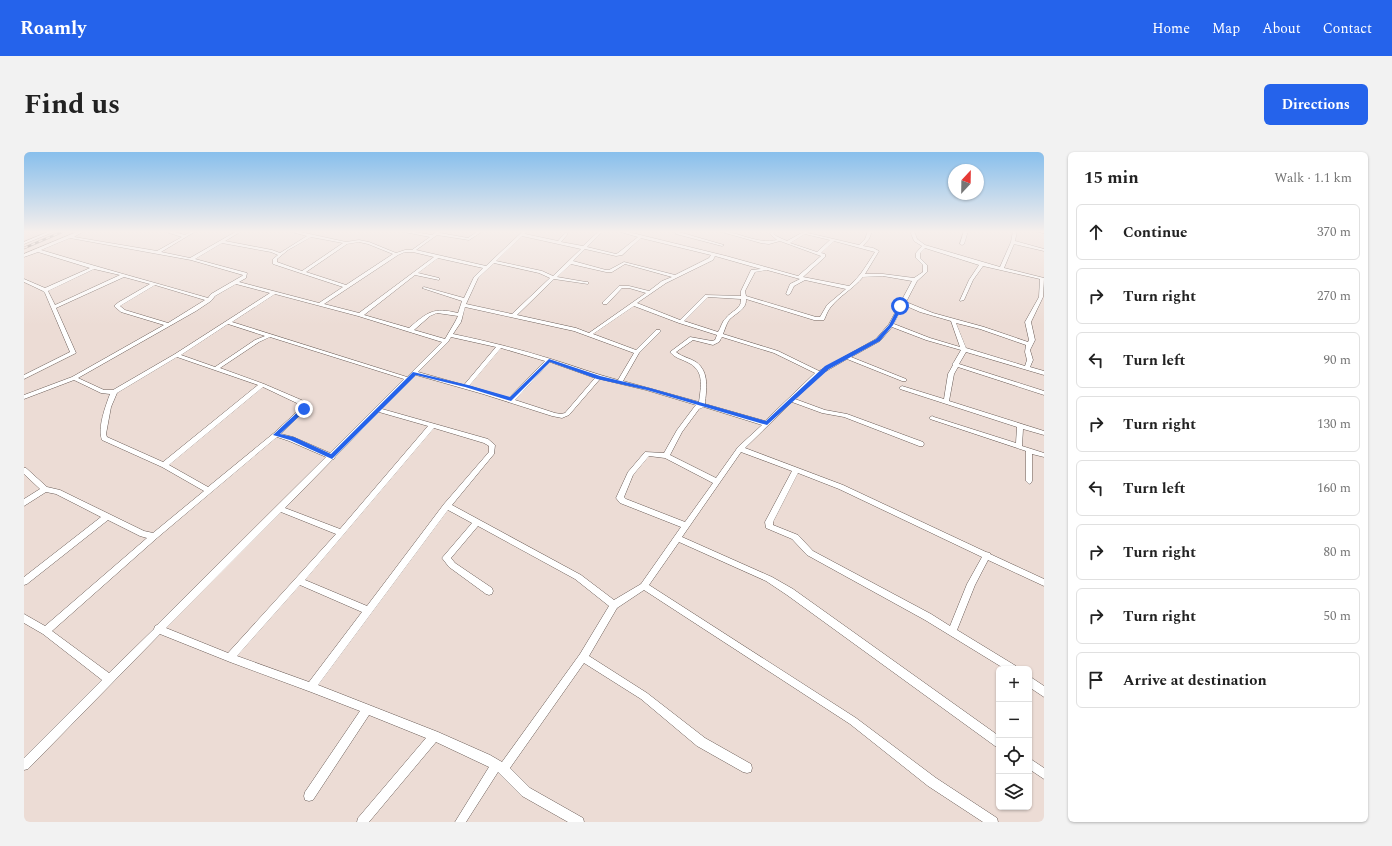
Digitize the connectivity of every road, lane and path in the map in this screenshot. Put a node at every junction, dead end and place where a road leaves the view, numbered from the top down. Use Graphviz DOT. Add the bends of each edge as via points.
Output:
graph roads {
  1 [pos="75,262"];
  2 [pos="200,262"];
  3 [pos="275,262"];
  4 [pos="317,262"];
  5 [pos="383,262"];
  6 [pos="429,262"];
  7 [pos="462,262"];
  8 [pos="491,262"];
  9 [pos="498,262"];
  10 [pos="570,262"];
  11 [pos="571,262"];
  12 [pos="704,262"];
  13 [pos="739,262"];
  14 [pos="817,262"];
  15 [pos="872,262"];
  16 [pos="922,262"];
  17 [pos="976,262"];
  18 [pos="1004,262"];
  19 [pos="982,264"];
  20 [pos="486,267"];
  21 [pos="94,268"];
  22 [pos="1001,269"];
  23 [pos="767,270"];
  24 [pos="303,272"];
  25 [pos="876,272"];
  26 [pos="414,273"];
  27 [pos="124,275"];
  28 [pos="883,275"];
  29 [pos="675,276"];
  30 [pos="862,276"];
  31 [pos="554,278"];
  32 [pos="801,278"];
  33 [pos="437,279"];
  34 [pos="1043,279"];
  35 [pos="24,280"];
  36 [pos="914,280"];
  37 [pos="235,282"];
  38 [pos="586,283"];
  39 [pos="154,284"];
  40 [pos="346,287"];
  41 [pos="424,288"];
  42 [pos="850,288"];
  43 [pos="44,290"];
  44 [pos="649,292"];
  45 [pos="273,293"];
  46 [pos="788,294"];
  47 [pos="744,297"];
  48 [pos="209,300"];
  49 [pos="962,300"];
  50 [pos="465,302"];
  51 [pos="903,302"];
  52 [pos="605,303"];
  53 [pos="634,304"];
  54 [pos="319,305"];
  55 [pos="54,307"];
  56 [pos="461,315"];
  57 [pos="514,315"];
  58 [pos="360,316"];
  59 [pos="953,321"];
  60 [pos="227,322"];
  61 [pos="681,322"];
  62 [pos="167,324"];
  63 [pos="891,325"];
  64 [pos="410,330"];
  65 [pos="658,332"];
  66 [pos="721,334"];
  67 [pos="589,335"];
  68 [pos="268,336"];
  69 [pos="448,338"];
  70 [pos="1030,344"];
  71 [pos="500,346"];
  72 [pos="964,350"];
  73 [pos="637,352"];
  74 [pos="177,355"];
  75 [pos="846,358"];
  76 [pos="549,360"];
  77 [pos="955,364"];
  78 [pos="1027,368"];
  79 [pos="215,369"];
  80 [pos="415,373"];
  81 [pos="820,373"];
  82 [pos="1044,373"];
  83 [pos="24,377"];
  84 [pos="599,377"];
  85 [pos="74,378"];
  86 [pos="409,379"];
  87 [pos="904,380"];
  88 [pos="620,382"];
  89 [pos="262,385"];
  90 [pos="466,386"];
  91 [pos="902,388"];
  92 [pos="114,392"];
  93 [pos="1044,393"];
  94 [pos="24,397"];
  95 [pos="511,400"];
  96 [pos="792,400"];
  97 [pos="946,402"];
  98 [pos="702,406"];
  99 [pos="379,410"];
  100 [pos="932,418"];
  101 [pos="767,424"];
  102 [pos="433,425"];
  103 [pos="1020,426"];
  104 [pos="1044,433"];
  105 [pos="276,435"];
  106 [pos="921,444"];
  107 [pos="1019,447"];
  108 [pos="740,449"];
  109 [pos="1029,451"];
  110 [pos="1044,455"];
  111 [pos="666,456"];
  112 [pos="332,457"];
  113 [pos="164,465"];
  114 [pos="24,470"];
  115 [pos="796,471"];
  116 [pos="1029,481"];
  117 [pos="717,482"];
  118 [pos="45,488"];
  119 [pos="209,491"];
  120 [pos="24,503"];
  121 [pos="446,506"];
  122 [pos="281,509"];
  123 [pos="106,517"];
  124 [pos="477,522"];
  125 [pos="686,526"];
  126 [pos="341,533"];
  127 [pos="143,534"];
  128 [pos="154,536"];
  129 [pos="678,538"];
  130 [pos="147,542"];
  131 [pos="987,555"];
  132 [pos="299,580"];
  133 [pos="24,582"];
  134 [pos="1044,583"];
  135 [pos="644,586"];
  136 [pos="489,592"];
  137 [pos="614,605"];
  138 [pos="369,611"];
  139 [pos="24,618"];
  140 [pos="158,629"];
  141 [pos="46,631"];
  142 [pos="952,631"];
  143 [pos="583,657"];
  144 [pos="230,658"];
  145 [pos="1008,666"];
  146 [pos="109,679"];
  147 [pos="1032,683"];
  148 [pos="312,687"];
  149 [pos="1044,692"];
  150 [pos="367,709"];
  151 [pos="434,736"];
  152 [pos="996,740"];
  153 [pos="24,765"];
  154 [pos="1032,765"];
  155 [pos="499,768"];
  156 [pos="747,768"];
  157 [pos="1044,774"];
  158 [pos="309,796"];
  159 [pos="362,822"];
  160 [pos="460,822"];
  161 [pos="579,822"];
  162 [pos="993,822"];
  1 -- 21 [label="street"];
  2 -- 37 [label="street" via="246,274"];
  3 -- 24 [label="street"];
  4 -- 24 [label="street"];
  5 -- 40 [label="street"];
  6 -- 26 [label="street"];
  7 -- 20 [label="street"];
  8 -- 20 [label="street"];
  9 -- 31 [label="street" via="540,272"];
  10 -- 31 [label="street"];
  11 -- 29 [label="street" via="606,271 624,263"];
  12 -- 29 [label="street"];
  13 -- 23 [label="street"];
  14 -- 32 [label="street"];
  15 -- 30 [label="street"];
  16 -- 36 [label="street" via="925,272"];
  17 -- 19 [label="street"];
  18 -- 22 [label="street"];
  19 -- 22 [label="street"];
  19 -- 49 [label="street"];
  20 -- 50 [label="street" via="476,277"];
  21 -- 27 [label="street"];
  21 -- 43 [label="street"];
  22 -- 34 [label="street"];
  23 -- 32 [label="street"];
  23 -- 47 [label="street" via="753,272 743,291"];
  24 -- 40 [label="street"];
  25 -- 28 [label="street"];
  26 -- 33 [label="street"];
  26 -- 58 [label="street"];
  27 -- 39 [label="street"];
  27 -- 55 [label="street"];
  28 -- 30 [label="street"];
  28 -- 36 [label="street"];
  29 -- 44 [label="street"];
  30 -- 42 [label="street"];
  31 -- 38 [label="street"];
  31 -- 57 [label="street"];
  32 -- 42 [label="street"];
  32 -- 46 [label="street" via="792,285"];
  34 -- 70 [label="street" via="1041,297 1028,322 1032,340"];
  35 -- 43 [label="street"];
  36 -- 51 [label="street"];
  37 -- 45 [label="street"];
  37 -- 48 [label="street"];
  39 -- 48 [label="street"];
  39 -- 62 [label="street" via="117,306 123,311"];
  40 -- 54 [label="street"];
  41 -- 50 [label="street"];
  42 -- 47 [label="street" via="831,303 822,319"];
  43 -- 55 [label="street"];
  44 -- 52 [label="street" via="621,287"];
  44 -- 53 [label="street"];
  45 -- 54 [label="street"];
  45 -- 60 [label="street"];
  47 -- 61 [label="street" via="707,296"];
  47 -- 66 [label="street" via="741,308 727,319"];
  48 -- 62 [label="street"];
  50 -- 56 [label="street"];
  50 -- 57 [label="street"];
  51 -- 59 [label="street"];
  51 -- 63 [label="street"];
  53 -- 61 [label="street"];
  53 -- 67 [label="street"];
  54 -- 58 [label="street"];
  55 -- 83 [label="street" via="73,353"];
  56 -- 64 [label="street" via="444,311 431,312"];
  56 -- 69 [label="street"];
  57 -- 67 [label="street"];
  58 -- 64 [label="street"];
  59 -- 70 [label="street"];
  59 -- 72 [label="street"];
  60 -- 68 [label="street"];
  60 -- 74 [label="street"];
  61 -- 66 [label="street"];
  62 -- 85 [label="street"];
  63 -- 72 [label="street"];
  63 -- 75 [label="street" via="878,340"];
  64 -- 69 [label="street"];
  65 -- 73 [label="street"];
  66 -- 81 [label="street" via="776,352"];
  66 -- 98 [label="street" via="716,343 692,338 673,352 702,370"];
  67 -- 73 [label="street"];
  68 -- 79 [label="street"];
  68 -- 86 [label="street"];
  69 -- 71 [label="street"];
  69 -- 80 [label="street"];
  70 -- 78 [label="street"];
  71 -- 76 [label="street"];
  71 -- 90 [label="street"];
  72 -- 77 [label="street"];
  72 -- 78 [label="street"];
  73 -- 88 [label="street"];
  74 -- 79 [label="street"];
  74 -- 92 [label="street"];
  75 -- 81 [label="street"];
  75 -- 87 [label="street"];
  76 -- 84 [label="street"];
  76 -- 95 [label="street"];
  77 -- 93 [label="street"];
  77 -- 97 [label="street"];
  78 -- 82 [label="street"];
  79 -- 89 [label="street"];
  80 -- 86 [label="street"];
  80 -- 90 [label="street"];
  81 -- 96 [label="street"];
  84 -- 88 [label="street"];
  84 -- 95 [label="street" via="567,414 562,416"];
  85 -- 92 [label="street" via="103,392"];
  85 -- 94 [label="street"];
  86 -- 99 [label="street"];
  88 -- 98 [label="street"];
  89 -- 105 [label="street" via="306,406"];
  89 -- 113 [label="street"];
  90 -- 95 [label="street"];
  91 -- 97 [label="street"];
  92 -- 113 [label="street" via="108,407 104,438"];
  96 -- 101 [label="street"];
  96 -- 106 [label="street" via="824,412 845,415"];
  97 -- 103 [label="street"];
  98 -- 101 [label="street"];
  98 -- 111 [label="street" via="697,407 679,431"];
  99 -- 102 [label="street"];
  99 -- 112 [label="street"];
  100 -- 107 [label="street"];
  101 -- 108 [label="street"];
  102 -- 121 [label="street" via="492,445 492,452"];
  102 -- 126 [label="street"];
  103 -- 104 [label="street"];
  103 -- 107 [label="street"];
  105 -- 112 [label="street" via="292,439"];
  105 -- 119 [label="street"];
  107 -- 109 [label="street"];
  108 -- 115 [label="street"];
  108 -- 117 [label="street"];
  109 -- 110 [label="street"];
  109 -- 116 [label="street"];
  111 -- 117 [label="street"];
  111 -- 125 [label="street" via="647,454 630,474 620,498"];
  112 -- 122 [label="street"];
  113 -- 119 [label="street"];
  114 -- 118 [label="street"];
  115 -- 131 [label="street" via="841,487"];
  115 -- 142 [label="street" via="769,526 795,536 810,553"];
  117 -- 125 [label="street"];
  118 -- 120 [label="street"];
  118 -- 123 [label="street"];
  119 -- 128 [label="street"];
  121 -- 124 [label="street"];
  121 -- 138 [label="street"];
  122 -- 126 [label="street"];
  122 -- 140 [label="street"];
  123 -- 127 [label="street"];
  123 -- 133 [label="street"];
  124 -- 136 [label="street" via="446,558"];
  124 -- 137 [label="street" via="567,570"];
  125 -- 129 [label="street"];
  126 -- 132 [label="street"];
  127 -- 128 [label="street"];
  127 -- 130 [label="street"];
  128 -- 130 [label="street"];
  129 -- 135 [label="street"];
  129 -- 152 [label="street" via="769,579 790,592"];
  130 -- 141 [label="street"];
  131 -- 134 [label="street"];
  131 -- 142 [label="street" via="971,584"];
  132 -- 138 [label="street"];
  132 -- 144 [label="street"];
  135 -- 137 [label="street"];
  135 -- 162 [label="street" via="853,721 932,782"];
  137 -- 143 [label="street"];
  138 -- 148 [label="street"];
  139 -- 141 [label="street"];
  140 -- 144 [label="street"];
  140 -- 146 [label="street"];
  141 -- 146 [label="street"];
  142 -- 145 [label="street"];
  143 -- 155 [label="street"];
  143 -- 156 [label="street" via="644,696 701,742"];
  144 -- 148 [label="street"];
  146 -- 153 [label="street"];
  147 -- 149 [label="street"];
  148 -- 150 [label="street"];
  150 -- 151 [label="street"];
  150 -- 158 [label="street"];
  151 -- 155 [label="street" via="486,759"];
  151 -- 159 [label="street"];
  154 -- 157 [label="street"];
  155 -- 160 [label="street"];
  155 -- 161 [label="street" via="526,792"];
}
